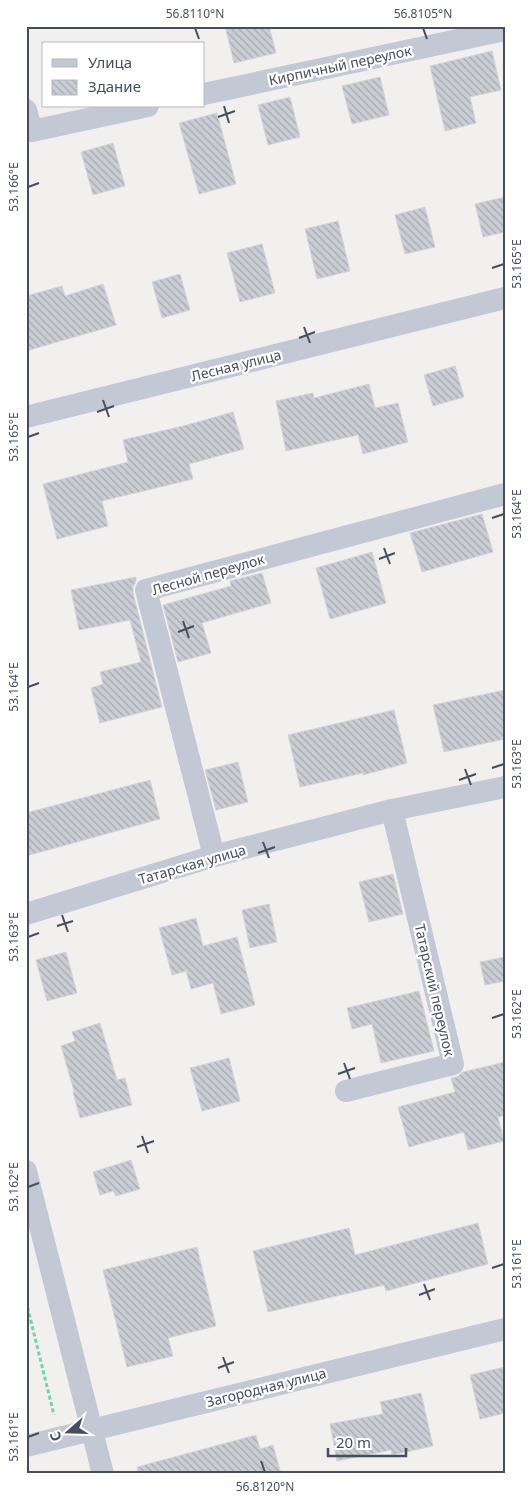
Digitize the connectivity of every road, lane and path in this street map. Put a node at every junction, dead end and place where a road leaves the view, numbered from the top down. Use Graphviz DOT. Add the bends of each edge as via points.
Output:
graph roads {
  1 [pos="505,30"];
  2 [pos="205,94"];
  3 [pos="139,108"];
  4 [pos="26,110"];
  5 [pos="505,298"];
  6 [pos="26,417"];
  7 [pos="505,494"];
  8 [pos="505,787"];
  9 [pos="392,810"];
  10 [pos="214,856"];
  11 [pos="26,914"];
  12 [pos="346,1091"];
  13 [pos="26,1171"];
  14 [pos="26,1301"];
  15 [pos="505,1329"];
  16 [pos="91,1430"];
  17 [pos="60,1437"];
  18 [pos="26,1446"];
  19 [pos="103,1474"];
  1 -- 2 [label="street, Кирпичный переулок"];
  3 -- 4 [label="street" via="32,131"];
  5 -- 6 [label="street, Лесная улица"];
  7 -- 10 [label="street, Лесной переулок" via="146,590"];
  8 -- 9 [label="street, Татарская улица"];
  9 -- 10 [label="street, Татарская улица"];
  9 -- 12 [label="street, Татарский переулок" via="453,1064"];
  10 -- 11 [label="street, Татарская улица"];
  13 -- 16 [label="street"];
  14 -- 17 [label="path"];
  15 -- 16 [label="street, Загородная улица"];
  16 -- 17 [label="street, Загородная улица"];
  16 -- 19 [label="street"];
  17 -- 18 [label="street, Загородная улица"];
}
